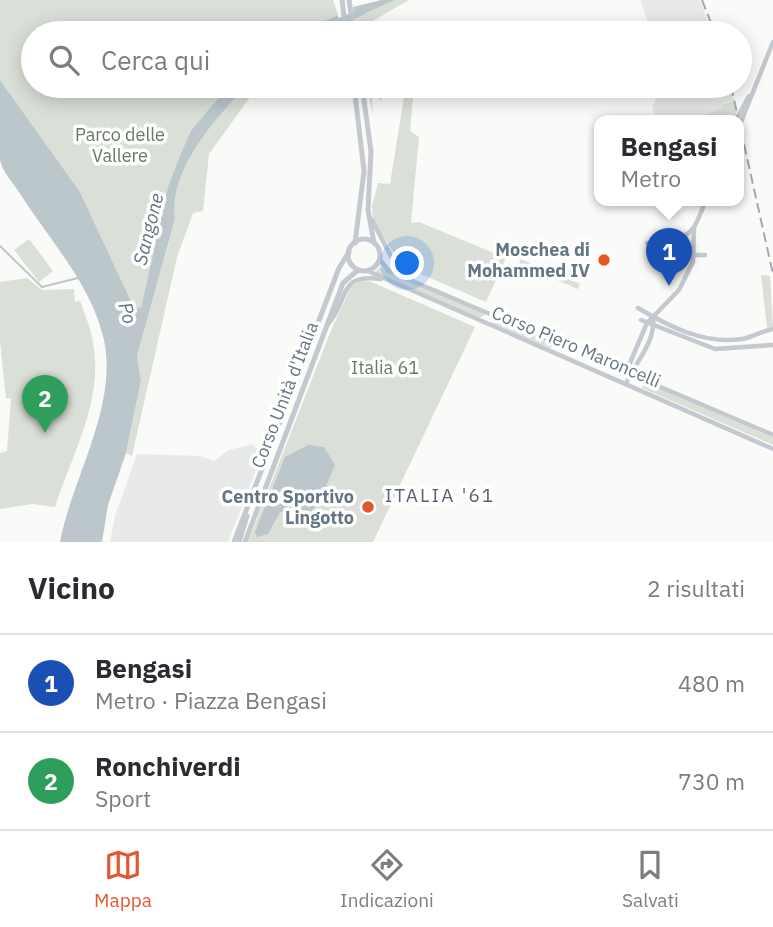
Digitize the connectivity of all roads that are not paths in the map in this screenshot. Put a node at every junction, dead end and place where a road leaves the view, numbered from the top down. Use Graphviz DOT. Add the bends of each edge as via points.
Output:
graph roads {
  1 [pos="350,1"];
  2 [pos="342,2"];
  3 [pos="347,21"];
  4 [pos="350,21"];
  5 [pos="773,42"];
  6 [pos="752,92"];
  7 [pos="356,98"];
  8 [pos="364,98"];
  9 [pos="749,98"];
  10 [pos="747,102"];
  11 [pos="739,115"];
  12 [pos="743,115"];
  13 [pos="703,206"];
  14 [pos="368,210"];
  15 [pos="694,228"];
  16 [pos="355,243"];
  17 [pos="374,243"];
  18 [pos="647,243"];
  19 [pos="349,252"];
  20 [pos="694,255"];
  21 [pos="705,255"];
  22 [pos="380,260"];
  23 [pos="358,270"];
  24 [pos="368,271"];
  25 [pos="408,278"];
  26 [pos="392,282"];
  27 [pos="646,313"];
  28 [pos="653,317"];
  29 [pos="644,321"];
  30 [pos="326,326"];
  31 [pos="654,326"];
  32 [pos="773,329"];
  33 [pos="773,345"];
  34 [pos="630,373"];
  35 [pos="645,379"];
  36 [pos="626,384"];
  37 [pos="639,389"];
  38 [pos="773,435"];
  39 [pos="773,449"];
  40 [pos="246,540"];
  41 [pos="236,542"];
  1 -- 4 [label="main road"];
  2 -- 3 [label="main road"];
  5 -- 6 [label="main road"];
  7 -- 16 [label="main road" via="365,171"];
  8 -- 14 [label="main road" via="371,151"];
  9 -- 10 [label="main road"];
  10 -- 11 [label="main road"];
  10 -- 12 [label="main road"];
  13 -- 15 [label="main road"];
  14 -- 17 [label="main road"];
  14 -- 25 [label="main road" via="393,260"];
  15 -- 18 [label="main road" via="656,246"];
  15 -- 20 [label="main road"];
  16 -- 17 [label="main road"];
  16 -- 19 [label="main road"];
  17 -- 22 [label="main road"];
  19 -- 23 [label="main road"];
  19 -- 41 [label="main road, Corso Unità d'Italia" via="339,268"];
  20 -- 21 [label="main road"];
  20 -- 28 [label="main road" via="680,290"];
  22 -- 24 [label="main road"];
  22 -- 25 [label="main road, Corso Piero Maroncelli" via="386,269"];
  23 -- 24 [label="main road"];
  23 -- 30 [label="main road, Corso Unità d'Italia" via="343,283"];
  24 -- 26 [label="main road, Corso Piero Maroncelli"];
  25 -- 34 [label="main road, Corso Piero Maroncelli"];
  26 -- 30 [label="main road" via="354,281"];
  26 -- 36 [label="main road, Corso Piero Maroncelli"];
  27 -- 28 [label="main road"];
  27 -- 29 [label="main road"];
  27 -- 29 [label="main road" via="638,308"];
  28 -- 29 [label="main road"];
  28 -- 31 [label="main road"];
  28 -- 32 [label="main road" via="723,341"];
  29 -- 31 [label="main road"];
  29 -- 34 [label="main road"];
  30 -- 40 [label="main road, Corso Unità d'Italia"];
  31 -- 33 [label="main road" via="715,349"];
  31 -- 34 [label="main road" via="638,367"];
  34 -- 35 [label="main road, Corso Piero Maroncelli"];
  34 -- 36 [label="main road"];
  35 -- 37 [label="main road" via="636,381"];
  35 -- 38 [label="main road, Corso Piero Maroncelli"];
  36 -- 37 [label="main road, Corso Piero Maroncelli"];
  37 -- 39 [label="main road, Corso Piero Maroncelli"];
}
